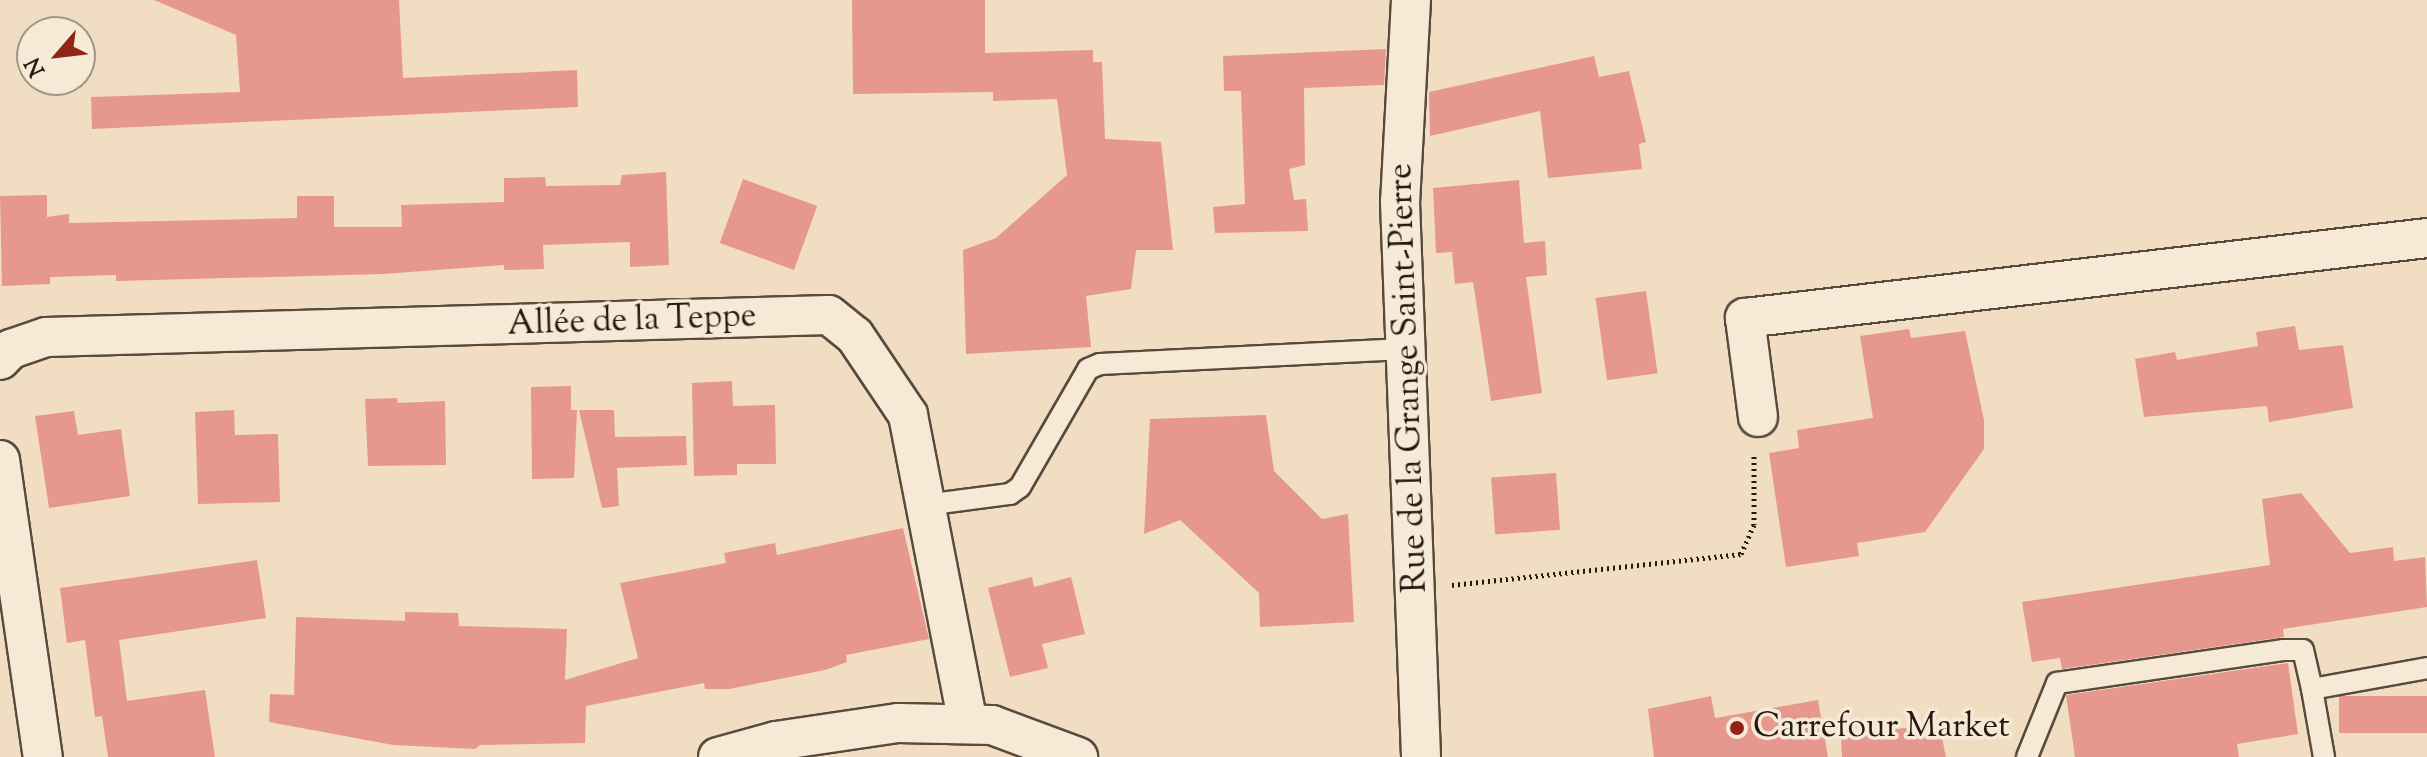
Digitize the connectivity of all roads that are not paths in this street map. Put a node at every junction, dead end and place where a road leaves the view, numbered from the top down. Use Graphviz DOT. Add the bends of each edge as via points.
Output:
graph roads {
  1 [pos="1411,0"];
  2 [pos="2427,238"];
  3 [pos="1405,349"];
  4 [pos="0,360"];
  5 [pos="1758,417"];
  6 [pos="0,460"];
  7 [pos="925,505"];
  8 [pos="2427,668"];
  9 [pos="2312,689"];
  10 [pos="968,723"];
  11 [pos="43,757"];
  12 [pos="718,757"];
  13 [pos="1078,757"];
  14 [pos="1421,757"];
  15 [pos="2027,757"];
  16 [pos="2324,757"];
  1 -- 3 [label="street, Rue de la Grange Saint-Pierre" via="1400,202"];
  2 -- 5 [label="street" via="1745,318"];
  3 -- 7 [label="lane" via="1100,364 1088,369 1020,487 1010,494"];
  3 -- 14 [label="street, Rue de la Grange Saint-Pierre"];
  4 -- 7 [label="street, Allée de la Teppe" via="11,349 46,337 829,315 855,336 908,415"];
  6 -- 11 [label="street"];
  7 -- 10 [label="street, Allée de la Teppe"];
  8 -- 9 [label="lane"];
  9 -- 15 [label="lane" via="2303,650 2057,683"];
  9 -- 16 [label="lane"];
  10 -- 12 [label="street" via="898,723 776,741"];
  10 -- 13 [label="street" via="992,725"];
}
